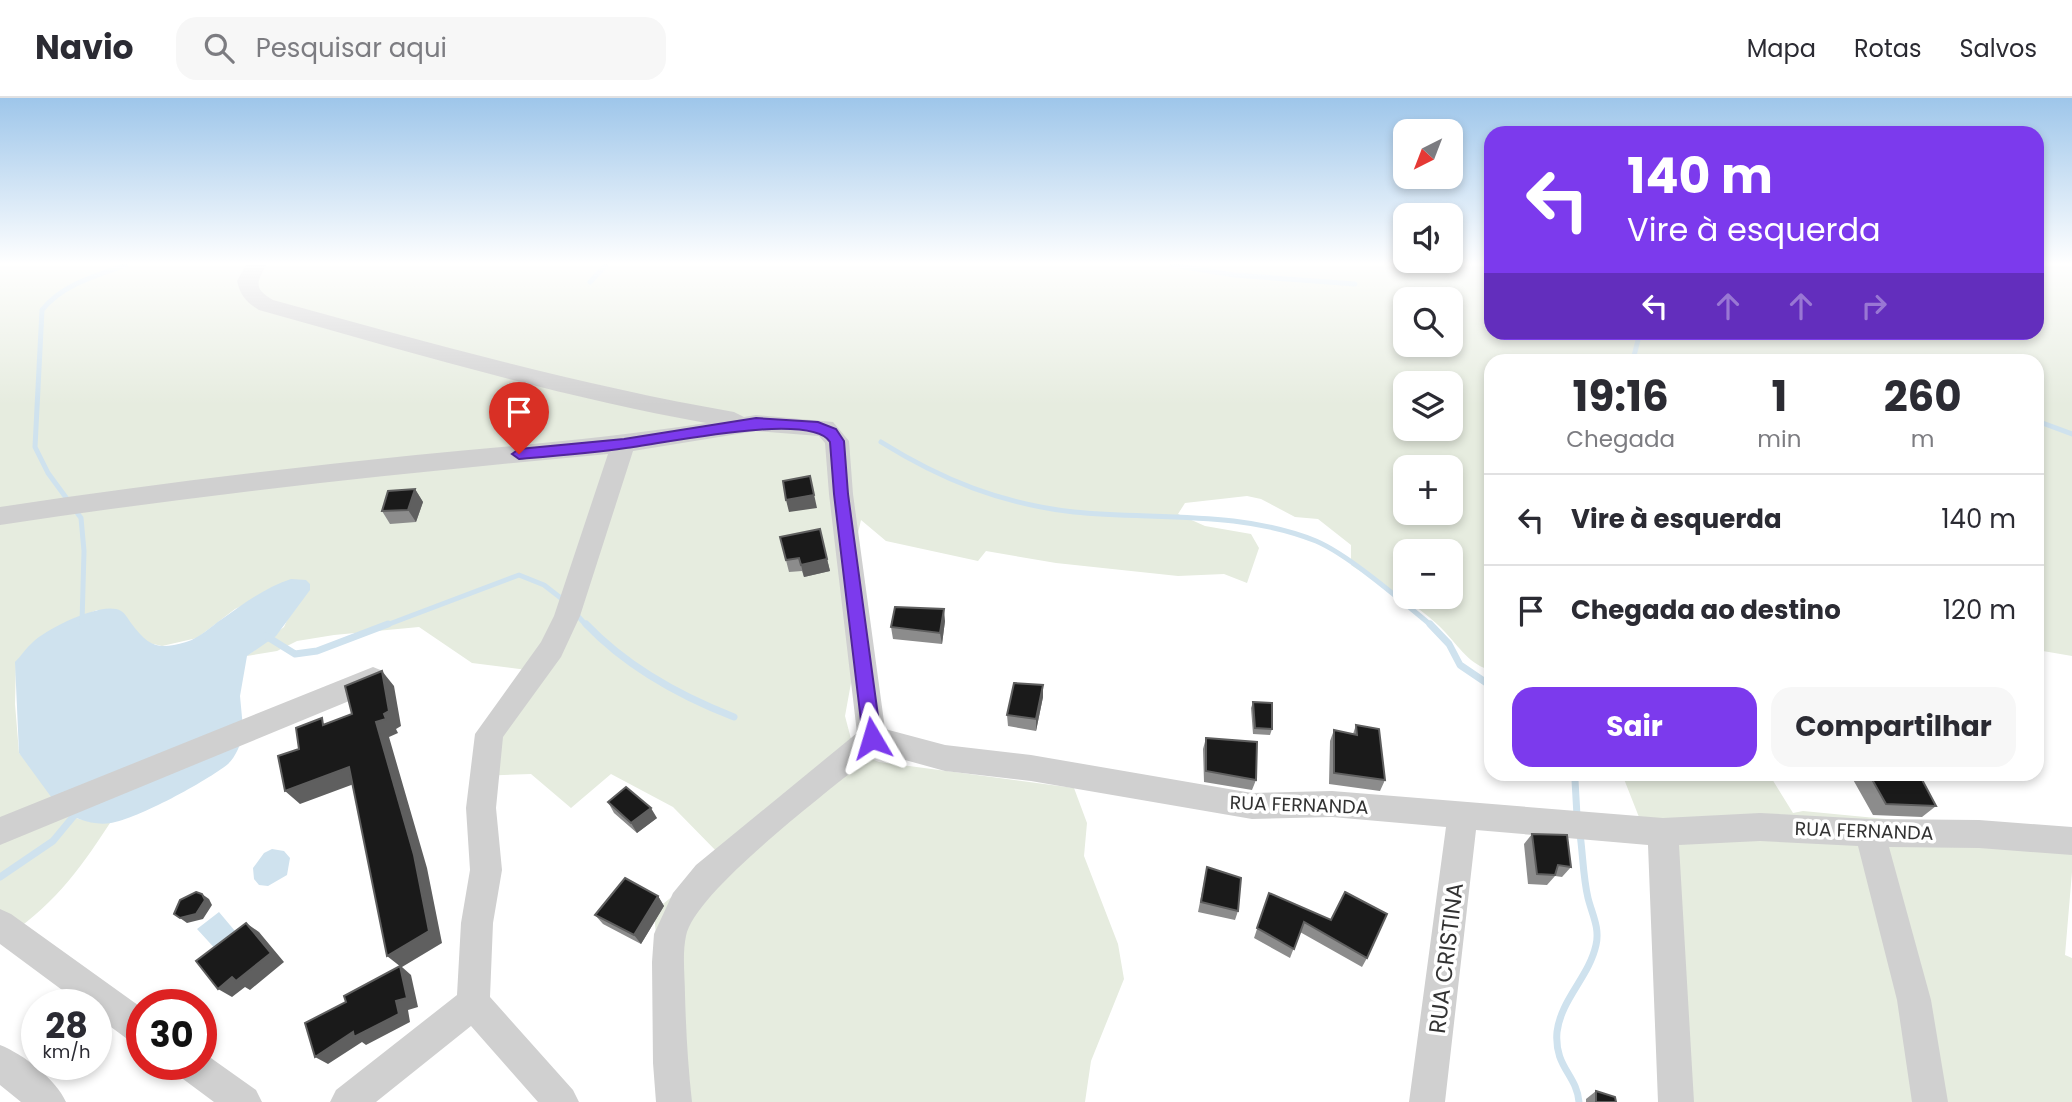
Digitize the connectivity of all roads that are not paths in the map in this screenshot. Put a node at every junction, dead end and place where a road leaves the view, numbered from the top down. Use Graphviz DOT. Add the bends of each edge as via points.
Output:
graph roads {
  1 [pos="291,312"];
  2 [pos="756,423"];
  3 [pos="624,444"];
  4 [pos="0,516"];
  5 [pos="373,679"];
  6 [pos="872,738"];
  7 [pos="1463,814"];
  8 [pos="0,831"];
  9 [pos="1663,832"];
  10 [pos="1870,833"];
  11 [pos="2072,841"];
  12 [pos="0,925"];
  13 [pos="473,1003"];
  14 [pos="126,1017"];
  15 [pos="0,1062"];
  16 [pos="213,1080"];
  17 [pos="48,1102"];
  18 [pos="244,1102"];
  19 [pos="348,1102"];
  20 [pos="561,1102"];
  21 [pos="674,1102"];
  22 [pos="1427,1102"];
  23 [pos="1676,1102"];
  24 [pos="1930,1102"];
  1 -- 2 [label="street" via="654,406"];
  2 -- 3 [label="street"];
  2 -- 6 [label="street" via="825,428 837,441"];
  3 -- 4 [label="street" via="124,497"];
  3 -- 13 [label="street" via="567,616 551,649 489,734 481,808 486,870 477,923"];
  5 -- 8 [label="street"];
  6 -- 7 [label="street, RUA FERNANDA" via="945,758 1252,806 1332,804"];
  6 -- 21 [label="street" via="707,875 684,905 670,934 668,962"];
  7 -- 9 [label="street, RUA FERNANDA"];
  7 -- 22 [label="street, RUA CRISTINA"];
  9 -- 10 [label="street, RUA FERNANDA" via="1760,827"];
  9 -- 23 [label="street"];
  10 -- 11 [label="street, RUA FERNANDA"];
  10 -- 24 [label="street" via="1914,1000"];
  12 -- 14 [label="street"];
  13 -- 19 [label="street"];
  13 -- 20 [label="street"];
  15 -- 17 [label="street"];
  16 -- 18 [label="street"];
}
